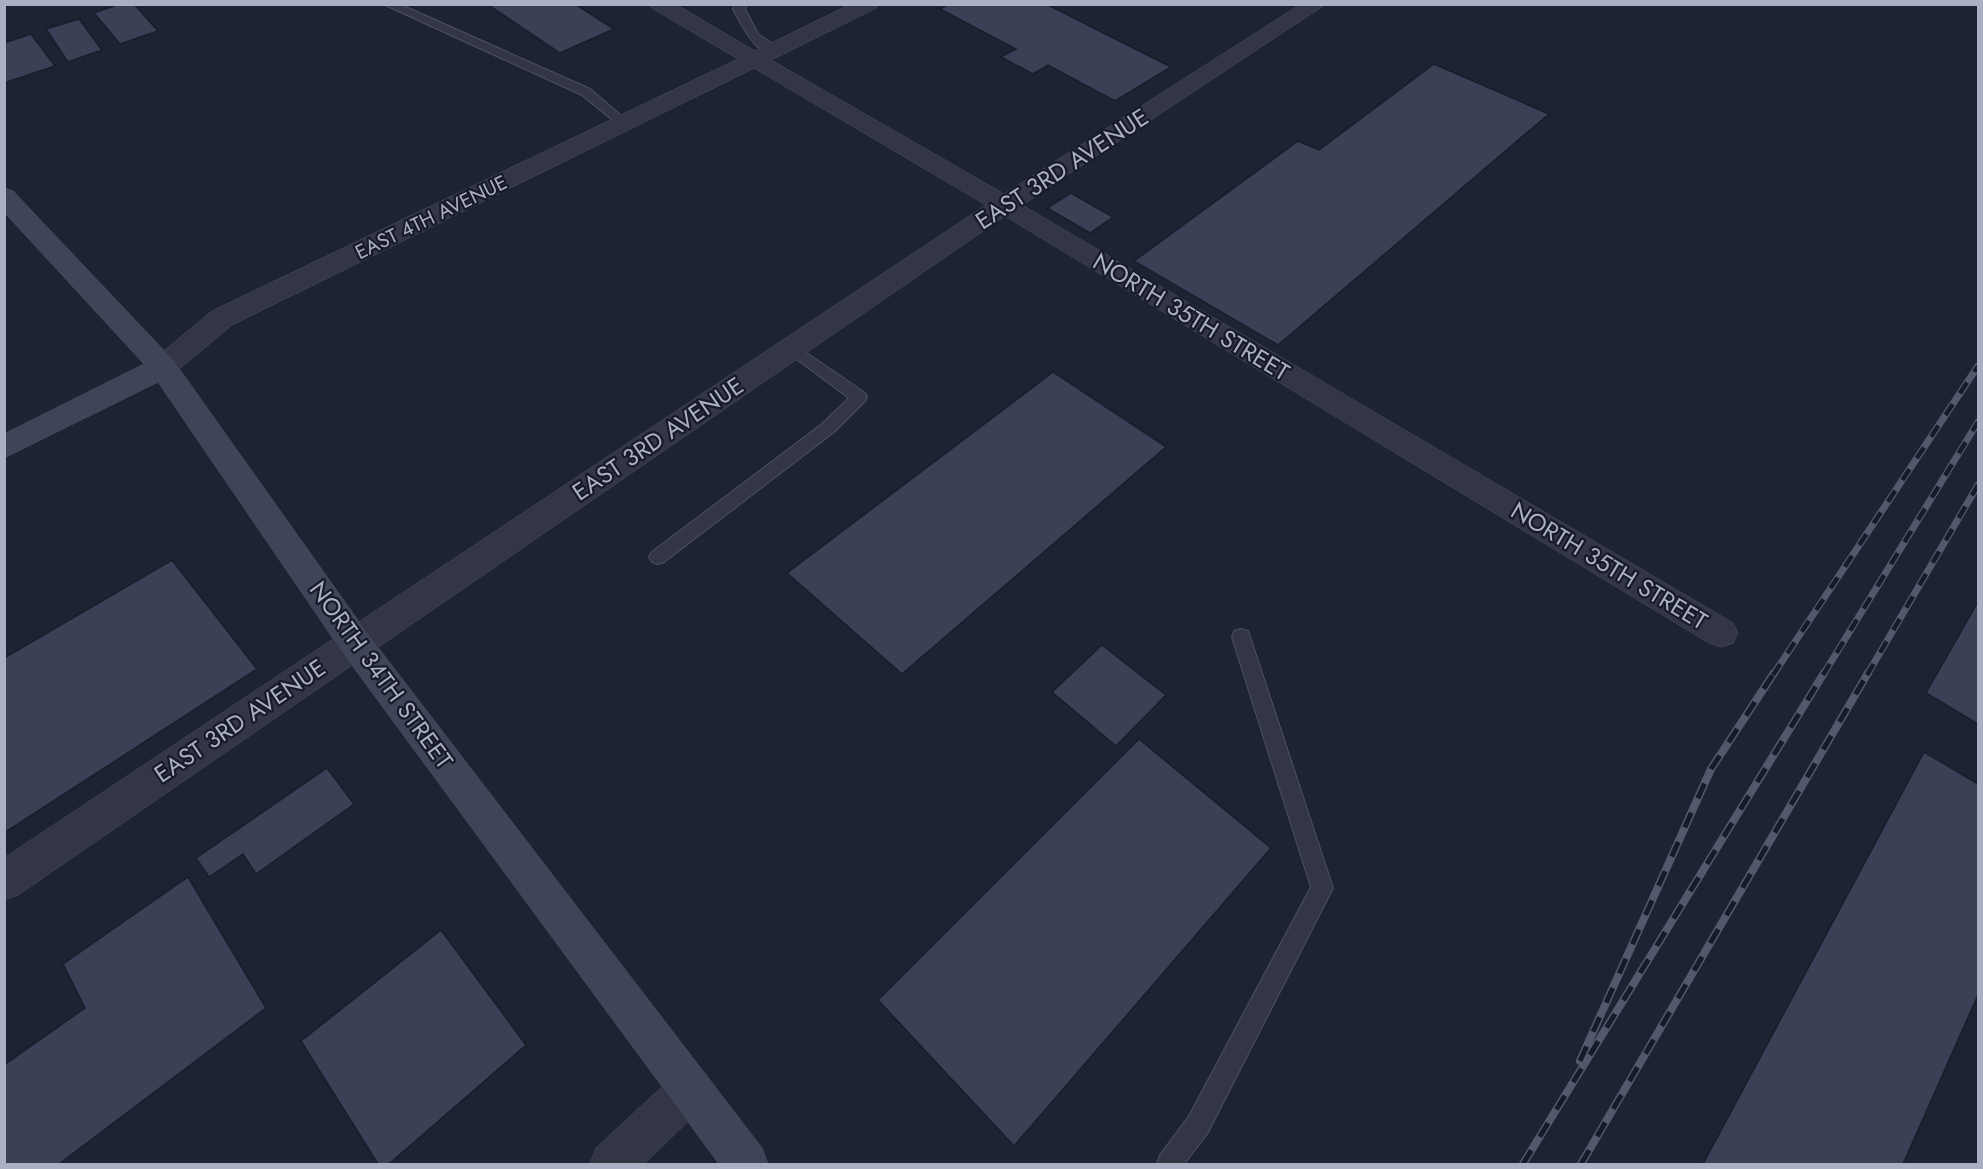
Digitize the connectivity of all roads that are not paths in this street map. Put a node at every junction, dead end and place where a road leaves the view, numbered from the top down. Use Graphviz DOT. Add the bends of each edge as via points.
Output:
graph roads {
  1 [pos="388,4"];
  2 [pos="659,4"];
  3 [pos="742,4"];
  4 [pos="869,4"];
  5 [pos="1316,4"];
  6 [pos="764,56"];
  7 [pos="625,124"];
  8 [pos="4,196"];
  9 [pos="1004,205"];
  10 [pos="792,348"];
  11 [pos="164,367"];
  12 [pos="4,447"];
  13 [pos="658,557"];
  14 [pos="1721,633"];
  15 [pos="1240,637"];
  16 [pos="355,643"];
  17 [pos="4,880"];
  18 [pos="691,1089"];
  19 [pos="612,1164"];
  20 [pos="746,1164"];
  21 [pos="1169,1164"];
  1 -- 7 [label="lane" via="586,92"];
  2 -- 6 [label="street, NORTH 35TH STREET"];
  3 -- 6 [label="lane" via="739,9"];
  4 -- 6 [label="street, EAST 4TH AVENUE"];
  5 -- 9 [label="street, EAST 3RD AVENUE"];
  6 -- 7 [label="street, EAST 4TH AVENUE"];
  6 -- 9 [label="street, NORTH 35TH STREET"];
  7 -- 11 [label="street, EAST 4TH AVENUE" via="222,318"];
  8 -- 11 [label="street, NORTH 34TH STREET"];
  9 -- 10 [label="street, EAST 3RD AVENUE"];
  9 -- 14 [label="street, NORTH 35TH STREET"];
  10 -- 13 [label="lane" via="859,397 828,428"];
  10 -- 16 [label="street, EAST 3RD AVENUE"];
  11 -- 12 [label="street, EAST 4TH AVENUE"];
  11 -- 16 [label="street, NORTH 34TH STREET"];
  15 -- 21 [label="lane" via="1322,888 1198,1125"];
  16 -- 17 [label="street, EAST 3RD AVENUE"];
  16 -- 18 [label="street, NORTH 34TH STREET"];
  18 -- 19 [label="street"];
  18 -- 20 [label="street, NORTH 34TH STREET"];
}
